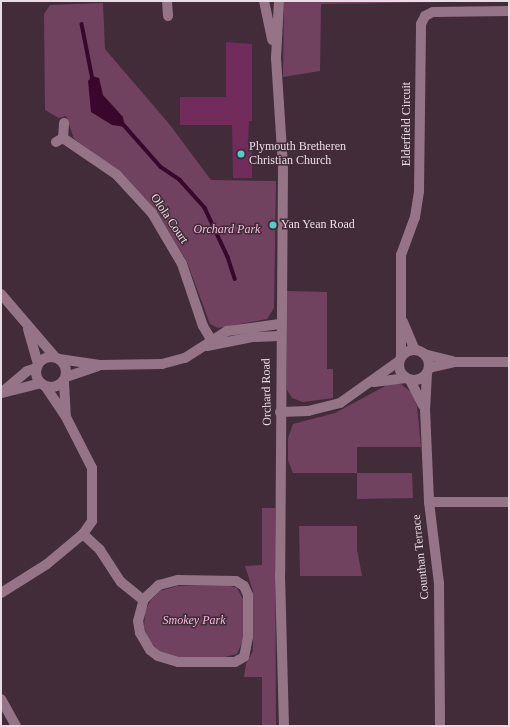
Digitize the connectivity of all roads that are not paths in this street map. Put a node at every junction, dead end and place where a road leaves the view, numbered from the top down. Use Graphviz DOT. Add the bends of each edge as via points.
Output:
graph roads {
  1 [pos="167,1"];
  2 [pos="264,1"];
  3 [pos="279,1"];
  4 [pos="509,11"];
  5 [pos="168,16"];
  6 [pos="276,58"];
  7 [pos="64,123"];
  8 [pos="1,294"];
  9 [pos="401,314"];
  10 [pos="280,324"];
  11 [pos="27,325"];
  12 [pos="280,336"];
  13 [pos="210,344"];
  14 [pos="420,352"];
  15 [pos="57,358"];
  16 [pos="400,358"];
  17 [pos="455,362"];
  18 [pos="509,362"];
  19 [pos="100,365"];
  20 [pos="37,366"];
  21 [pos="428,370"];
  22 [pos="65,379"];
  23 [pos="408,379"];
  24 [pos="372,382"];
  25 [pos="43,385"];
  26 [pos="1,393"];
  27 [pos="425,409"];
  28 [pos="280,412"];
  29 [pos="66,417"];
  30 [pos="429,502"];
  31 [pos="509,502"];
  32 [pos="83,534"];
  33 [pos="1,593"];
  34 [pos="143,600"];
  35 [pos="1,699"];
  36 [pos="16,726"];
  37 [pos="284,726"];
  38 [pos="440,726"];
  1 -- 5 [label="street"];
  2 -- 6 [label="street, Orchard Road"];
  3 -- 6 [label="street, Orchard Road"];
  4 -- 9 [label="street, Elderfield Circuit" via="433,12 425,16 421,24 420,191 415,217 401,255"];
  6 -- 10 [label="street, Orchard Road" via="283,167"];
  7 -- 13 [label="street, Olola Court" via="60,140 117,175 152,213 182,264"];
  8 -- 11 [label="street"];
  9 -- 14 [label="street, Elderfield Circuit"];
  9 -- 16 [label="street, Elderfield Circuit"];
  10 -- 12 [label="street, Orchard Road"];
  10 -- 13 [label="street" via="227,331"];
  11 -- 15 [label="street"];
  11 -- 20 [label="street"];
  12 -- 13 [label="street" via="252,336"];
  12 -- 28 [label="street, Orchard Road"];
  13 -- 19 [label="street" via="185,358 162,364"];
  14 -- 16 [label="street"];
  14 -- 17 [label="street"];
  14 -- 21 [label="street"];
  15 -- 19 [label="street"];
  15 -- 20 [label="street" via="45,358"];
  15 -- 22 [label="street" via="66,367"];
  16 -- 23 [label="street" via="400,371"];
  16 -- 24 [label="street"];
  17 -- 18 [label="street"];
  17 -- 21 [label="street"];
  19 -- 22 [label="street"];
  20 -- 25 [label="street"];
  20 -- 26 [label="street"];
  21 -- 23 [label="street" via="420,379"];
  21 -- 27 [label="street, Counthan Terrace"];
  22 -- 25 [label="street" via="55,387"];
  22 -- 29 [label="street"];
  23 -- 24 [label="street"];
  23 -- 27 [label="street, Counthan Terrace"];
  24 -- 28 [label="street" via="329,407"];
  25 -- 26 [label="street"];
  25 -- 29 [label="street"];
  27 -- 30 [label="street, Counthan Terrace"];
  28 -- 37 [label="street, Orchard Road"];
  29 -- 32 [label="street" via="92,468 92,517"];
  30 -- 31 [label="street"];
  30 -- 38 [label="street, Counthan Terrace" via="439,583"];
  32 -- 33 [label="street" via="47,564"];
  32 -- 34 [label="street" via="100,550 121,582"];
  34 -- 34 [label="street" via="138,621 140,633 150,650 158,656 178,662 235,662 246,654 248,595 241,583 178,580 159,585"];
  35 -- 36 [label="street"];
}
